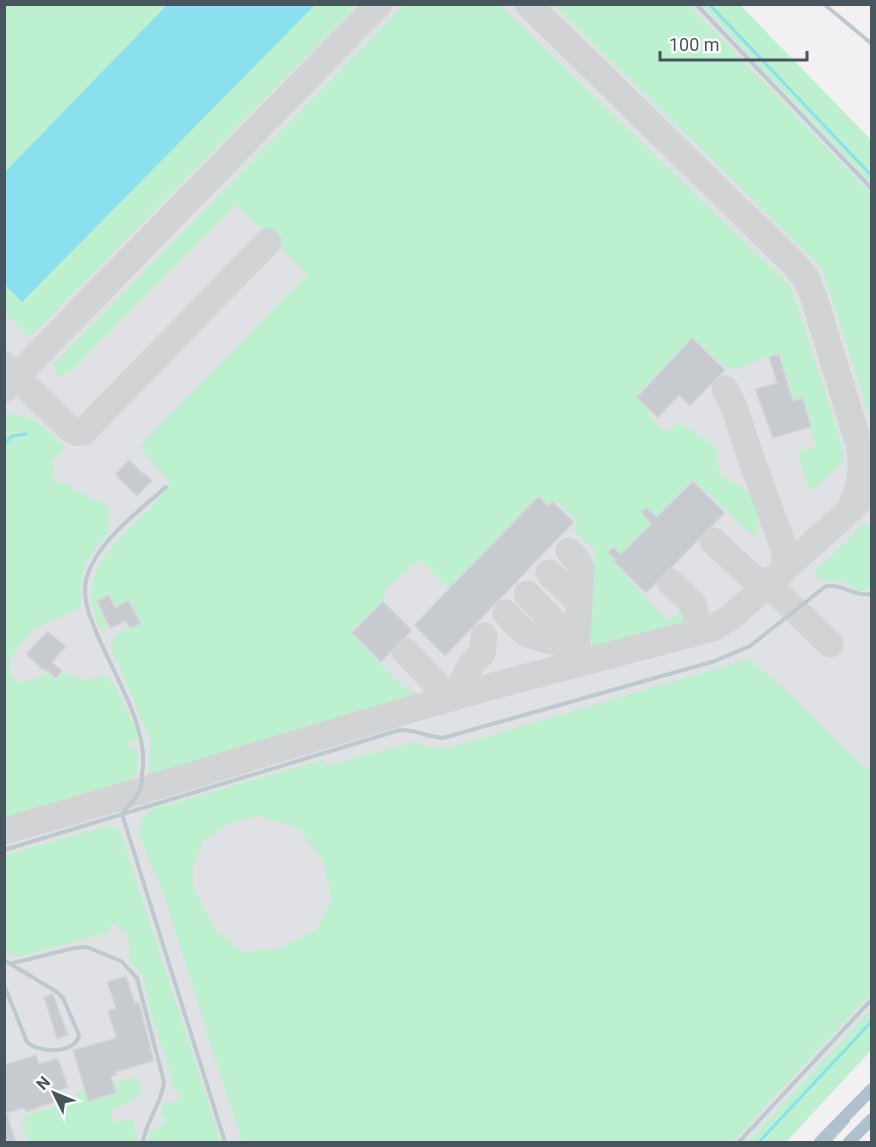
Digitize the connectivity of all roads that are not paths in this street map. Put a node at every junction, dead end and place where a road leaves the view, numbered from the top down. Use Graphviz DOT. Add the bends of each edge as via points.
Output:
graph roads {
  1 [pos="696,4"];
  2 [pos="824,4"];
  3 [pos="872,44"];
  4 [pos="872,189"];
  5 [pos="165,487"];
  6 [pos="872,594"];
  7 [pos="122,814"];
  8 [pos="4,850"];
  9 [pos="4,960"];
  10 [pos="13,963"];
  11 [pos="4,985"];
  12 [pos="872,999"];
  13 [pos="872,1089"];
  14 [pos="872,1097"];
  15 [pos="872,1112"];
  16 [pos="872,1119"];
  17 [pos="143,1143"];
  18 [pos="225,1143"];
  19 [pos="739,1143"];
  20 [pos="820,1143"];
  21 [pos="829,1143"];
  22 [pos="843,1143"];
  23 [pos="849,1143"];
  1 -- 4 [label="lane"];
  2 -- 3 [label="lane"];
  5 -- 7 [label="lane" via="96,556 86,580 85,603 144,749 139,792"];
  6 -- 7 [label="lane" via="826,585 750,646 715,660 443,738 400,730"];
  7 -- 8 [label="lane"];
  7 -- 18 [label="lane"];
  9 -- 10 [label="lane"];
  10 -- 11 [label="lane" via="63,998 78,1041 59,1051 31,1046"];
  10 -- 17 [label="lane" via="87,947 121,961 137,978 164,1082"];
  12 -- 19 [label="lane"];
  13 -- 20 [label="main road"];
  14 -- 21 [label="lane"];
  15 -- 22 [label="lane"];
  16 -- 23 [label="main road"];
}
